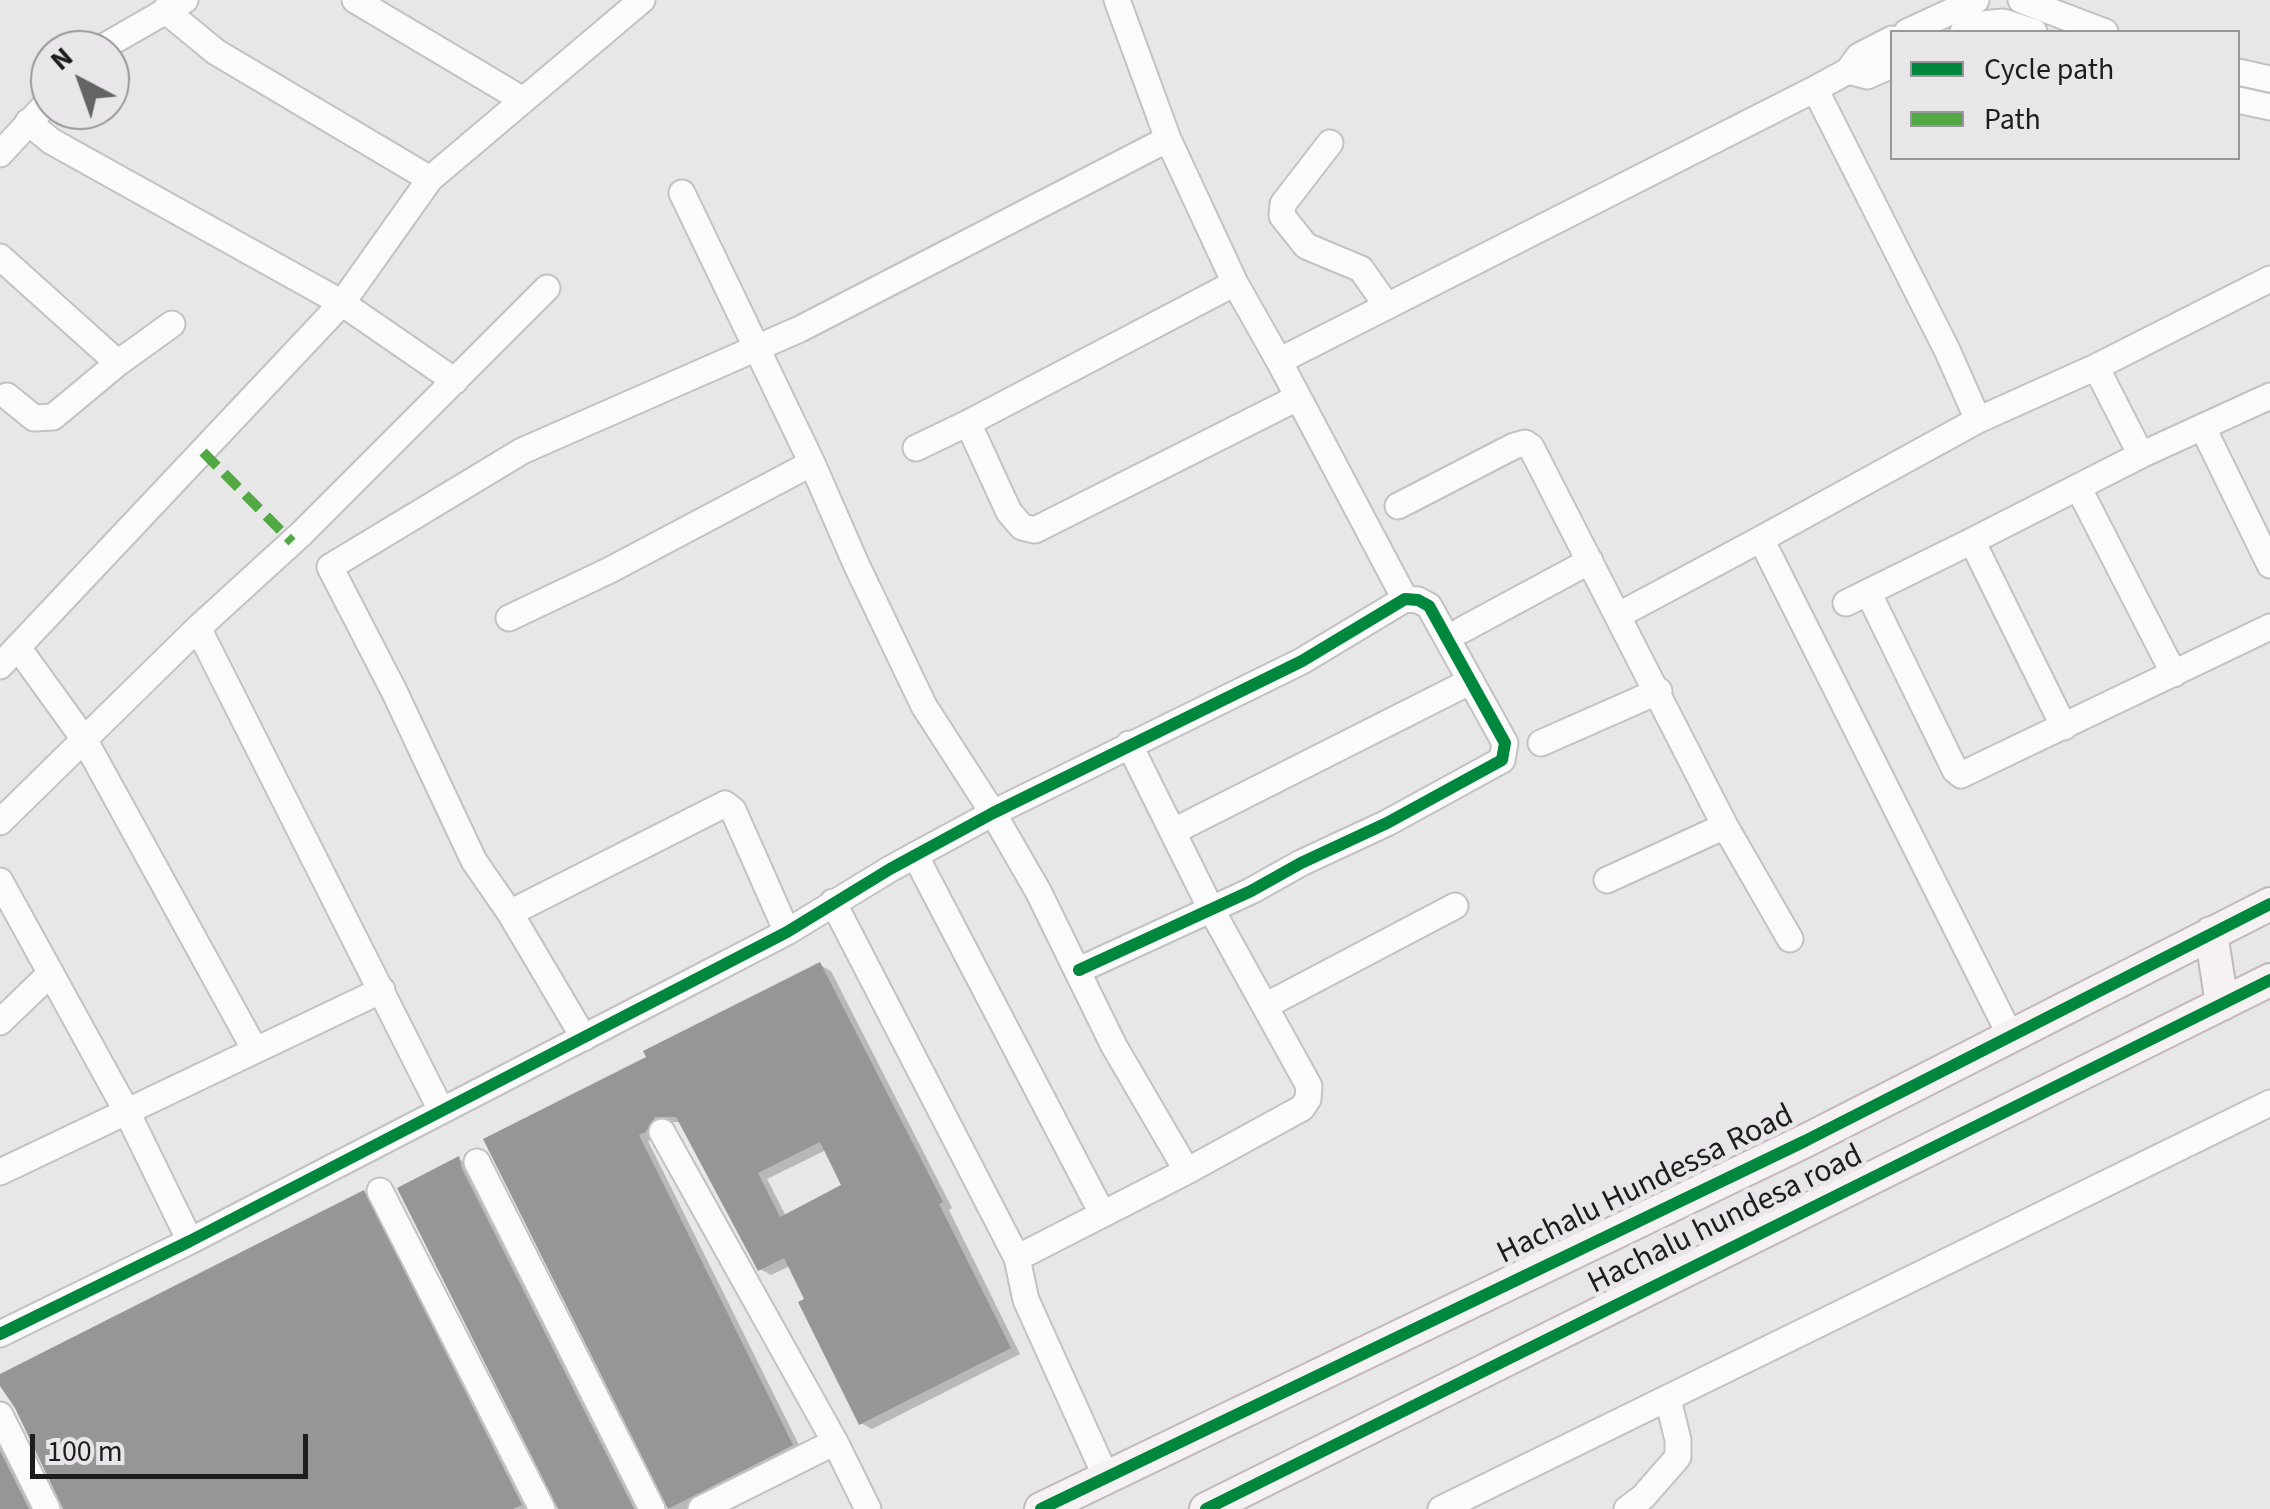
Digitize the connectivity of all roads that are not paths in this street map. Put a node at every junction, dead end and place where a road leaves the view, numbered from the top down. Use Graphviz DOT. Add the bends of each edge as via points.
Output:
graph roads {
  1 [pos="355,0"];
  2 [pos="642,0"];
  3 [pos="1117,0"];
  4 [pos="1976,0"];
  5 [pos="2021,0"];
  6 [pos="175,5"];
  7 [pos="1911,30"];
  8 [pos="1968,30"];
  9 [pos="2028,30"];
  10 [pos="2100,30"];
  11 [pos="130,31"];
  12 [pos="1890,40"];
  13 [pos="1890,66"];
  14 [pos="1848,71"];
  15 [pos="2240,72"];
  16 [pos="2270,79"];
  17 [pos="1815,89"];
  18 [pos="523,100"];
  19 [pos="2240,100"];
  20 [pos="2270,107"];
  21 [pos="2240,116"];
  22 [pos="2270,121"];
  23 [pos="28,122"];
  24 [pos="1168,139"];
  25 [pos="1330,143"];
  26 [pos="0,154"];
  27 [pos="430,179"];
  28 [pos="682,193"];
  29 [pos="0,257"];
  30 [pos="2270,279"];
  31 [pos="1235,283"];
  32 [pos="547,288"];
  33 [pos="342,303"];
  34 [pos="1387,306"];
  35 [pos="172,324"];
  36 [pos="757,349"];
  37 [pos="1279,361"];
  38 [pos="118,363"];
  39 [pos="2096,367"];
  40 [pos="454,381"];
  41 [pos="2,395"];
  42 [pos="2270,396"];
  43 [pos="1297,398"];
  44 [pos="1978,420"];
  45 [pos="968,423"];
  46 [pos="2202,428"];
  47 [pos="916,448"];
  48 [pos="2141,455"];
  49 [pos="812,462"];
  50 [pos="2078,487"];
  51 [pos="1398,506"];
  52 [pos="301,534"];
  53 [pos="1761,539"];
  54 [pos="1972,541"];
  55 [pos="1590,562"];
  56 [pos="330,566"];
  57 [pos="2270,566"];
  58 [pos="1404,599"];
  59 [pos="1619,615"];
  60 [pos="510,618"];
  61 [pos="2270,627"];
  62 [pos="198,628"];
  63 [pos="1462,630"];
  64 [pos="10,657"];
  65 [pos="2174,674"];
  66 [pos="1471,681"];
  67 [pos="1658,691"];
  68 [pos="2064,727"];
  69 [pos="84,738"];
  70 [pos="1540,743"];
  71 [pos="1129,744"];
  72 [pos="993,813"];
  73 [pos="0,822"];
  74 [pos="1725,826"];
  75 [pos="1174,830"];
  76 [pos="915,855"];
  77 [pos="1607,880"];
  78 [pos="0,881"];
  79 [pos="833,902"];
  80 [pos="2270,904"];
  81 [pos="1454,906"];
  82 [pos="1211,909"];
  83 [pos="510,913"];
  84 [pos="787,932"];
  85 [pos="2211,933"];
  86 [pos="1790,939"];
  87 [pos="1079,970"];
  88 [pos="51,973"];
  89 [pos="2270,980"];
  90 [pos="382,990"];
  91 [pos="2222,1004"];
  92 [pos="1265,1006"];
  93 [pos="0,1022"];
  94 [pos="2010,1036"];
  95 [pos="584,1038"];
  96 [pos="256,1050"];
  97 [pos="2270,1103"];
  98 [pos="440,1110"];
  99 [pos="127,1112"];
  100 [pos="662,1132"];
  101 [pos="477,1162"];
  102 [pos="0,1172"];
  103 [pos="1187,1172"];
  104 [pos="380,1191"];
  105 [pos="1102,1213"];
  106 [pos="190,1241"];
  107 [pos="1017,1258"];
  108 [pos="0,1334"];
  109 [pos="1668,1400"];
  110 [pos="0,1415"];
  111 [pos="835,1442"];
  112 [pos="1106,1478"];
  113 [pos="1640,1505"];
  114 [pos="48,1509"];
  115 [pos="542,1509"];
  116 [pos="652,1509"];
  117 [pos="700,1509"];
  118 [pos="868,1509"];
  119 [pos="1041,1509"];
  120 [pos="1206,1509"];
  121 [pos="1441,1509"];
  1 -- 18 [label="street"];
  2 -- 18 [label="street"];
  3 -- 24 [label="street"];
  4 -- 7 [label="street"];
  5 -- 10 [label="street"];
  6 -- 11 [label="street"];
  6 -- 27 [label="street" via="216,52"];
  8 -- 9 [label="street" via="2002,22"];
  12 -- 14 [label="street" via="1858,56"];
  13 -- 14 [label="street" via="1868,76"];
  14 -- 17 [label="street"];
  15 -- 16 [label="street"];
  17 -- 34 [label="street"];
  17 -- 44 [label="street"];
  18 -- 27 [label="street"];
  19 -- 20 [label="street"];
  21 -- 22 [label="street"];
  23 -- 26 [label="street"];
  23 -- 33 [label="street" via="51,142"];
  24 -- 31 [label="street"];
  24 -- 36 [label="street"];
  25 -- 34 [label="street" via="1283,204 1282,216 1306,246 1360,268"];
  27 -- 33 [label="street"];
  28 -- 36 [label="street"];
  29 -- 38 [label="street"];
  30 -- 39 [label="street"];
  31 -- 37 [label="street"];
  31 -- 45 [label="street"];
  32 -- 40 [label="street"];
  33 -- 40 [label="street"];
  33 -- 64 [label="street"];
  34 -- 37 [label="street"];
  35 -- 38 [label="street"];
  36 -- 49 [label="street"];
  36 -- 56 [label="street" via="522,451"];
  37 -- 43 [label="street"];
  38 -- 41 [label="street" via="53,417 34,418"];
  39 -- 44 [label="street"];
  39 -- 48 [label="street"];
  40 -- 52 [label="street"];
  42 -- 46 [label="street"];
  43 -- 45 [label="street" via="1035,530 1022,528 1010,512"];
  43 -- 58 [label="street"];
  44 -- 53 [label="street"];
  45 -- 47 [label="street"];
  46 -- 48 [label="street"];
  46 -- 57 [label="street"];
  48 -- 50 [label="street"];
  49 -- 60 [label="street"];
  49 -- 72 [label="street" via="924,706"];
  50 -- 54 [label="street"];
  50 -- 65 [label="street"];
  51 -- 55 [label="street" via="1525,443"];
  52 -- 56 [label="street"];
  52 -- 62 [label="street"];
  53 -- 59 [label="street"];
  53 -- 94 [label="street"];
  54 -- 68 [label="street"];
  54 -- 68 [label="street" via="1857,598 1958,774"];
  55 -- 59 [label="street"];
  55 -- 63 [label="street"];
  56 -- 83 [label="street" via="474,861"];
  58 -- 66 [label="street" via="1429,606"];
  58 -- 71 [label="street" via="1302,662"];
  59 -- 67 [label="street"];
  61 -- 65 [label="street"];
  62 -- 69 [label="street"];
  62 -- 90 [label="street"];
  64 -- 69 [label="street"];
  65 -- 68 [label="street"];
  66 -- 75 [label="street"];
  66 -- 82 [label="street" via="1505,743 1502,760"];
  67 -- 70 [label="street"];
  67 -- 74 [label="street"];
  69 -- 73 [label="street"];
  69 -- 96 [label="street"];
  71 -- 72 [label="street"];
  71 -- 75 [label="street"];
  72 -- 76 [label="street"];
  72 -- 87 [label="street"];
  74 -- 77 [label="street"];
  74 -- 86 [label="street"];
  75 -- 82 [label="street"];
  76 -- 79 [label="street"];
  76 -- 105 [label="street"];
  78 -- 88 [label="street"];
  79 -- 84 [label="street"];
  79 -- 107 [label="street"];
  80 -- 85 [label="main road, Hachalu Hundessa Road"];
  81 -- 92 [label="street"];
  82 -- 87 [label="street"];
  82 -- 92 [label="street"];
  83 -- 84 [label="street" via="725,804"];
  83 -- 95 [label="street"];
  84 -- 95 [label="street"];
  85 -- 91 [label="main road"];
  85 -- 94 [label="main road, Hachalu Hundessa Road"];
  87 -- 103 [label="street"];
  88 -- 93 [label="street"];
  88 -- 99 [label="street"];
  89 -- 91 [label="main road, Hachalu hundesa road"];
  90 -- 96 [label="street"];
  90 -- 98 [label="street"];
  91 -- 120 [label="main road, Hachalu hundesa road"];
  92 -- 103 [label="street" via="1309,1086 1308,1099"];
  94 -- 112 [label="main road, Hachalu Hundessa Road"];
  95 -- 98 [label="street"];
  96 -- 99 [label="street"];
  97 -- 109 [label="street"];
  98 -- 106 [label="street"];
  99 -- 102 [label="street"];
  99 -- 106 [label="street"];
  100 -- 111 [label="street"];
  101 -- 116 [label="street"];
  103 -- 105 [label="street"];
  104 -- 115 [label="street"];
  105 -- 107 [label="street"];
  106 -- 108 [label="street"];
  107 -- 112 [label="street" via="1026,1300"];
  109 -- 113 [label="street" via="1678,1458"];
  109 -- 121 [label="street"];
  110 -- 114 [label="street"];
  111 -- 117 [label="street"];
  111 -- 118 [label="street"];
  112 -- 119 [label="main road, Hachalu Hundessa Road"];
}
